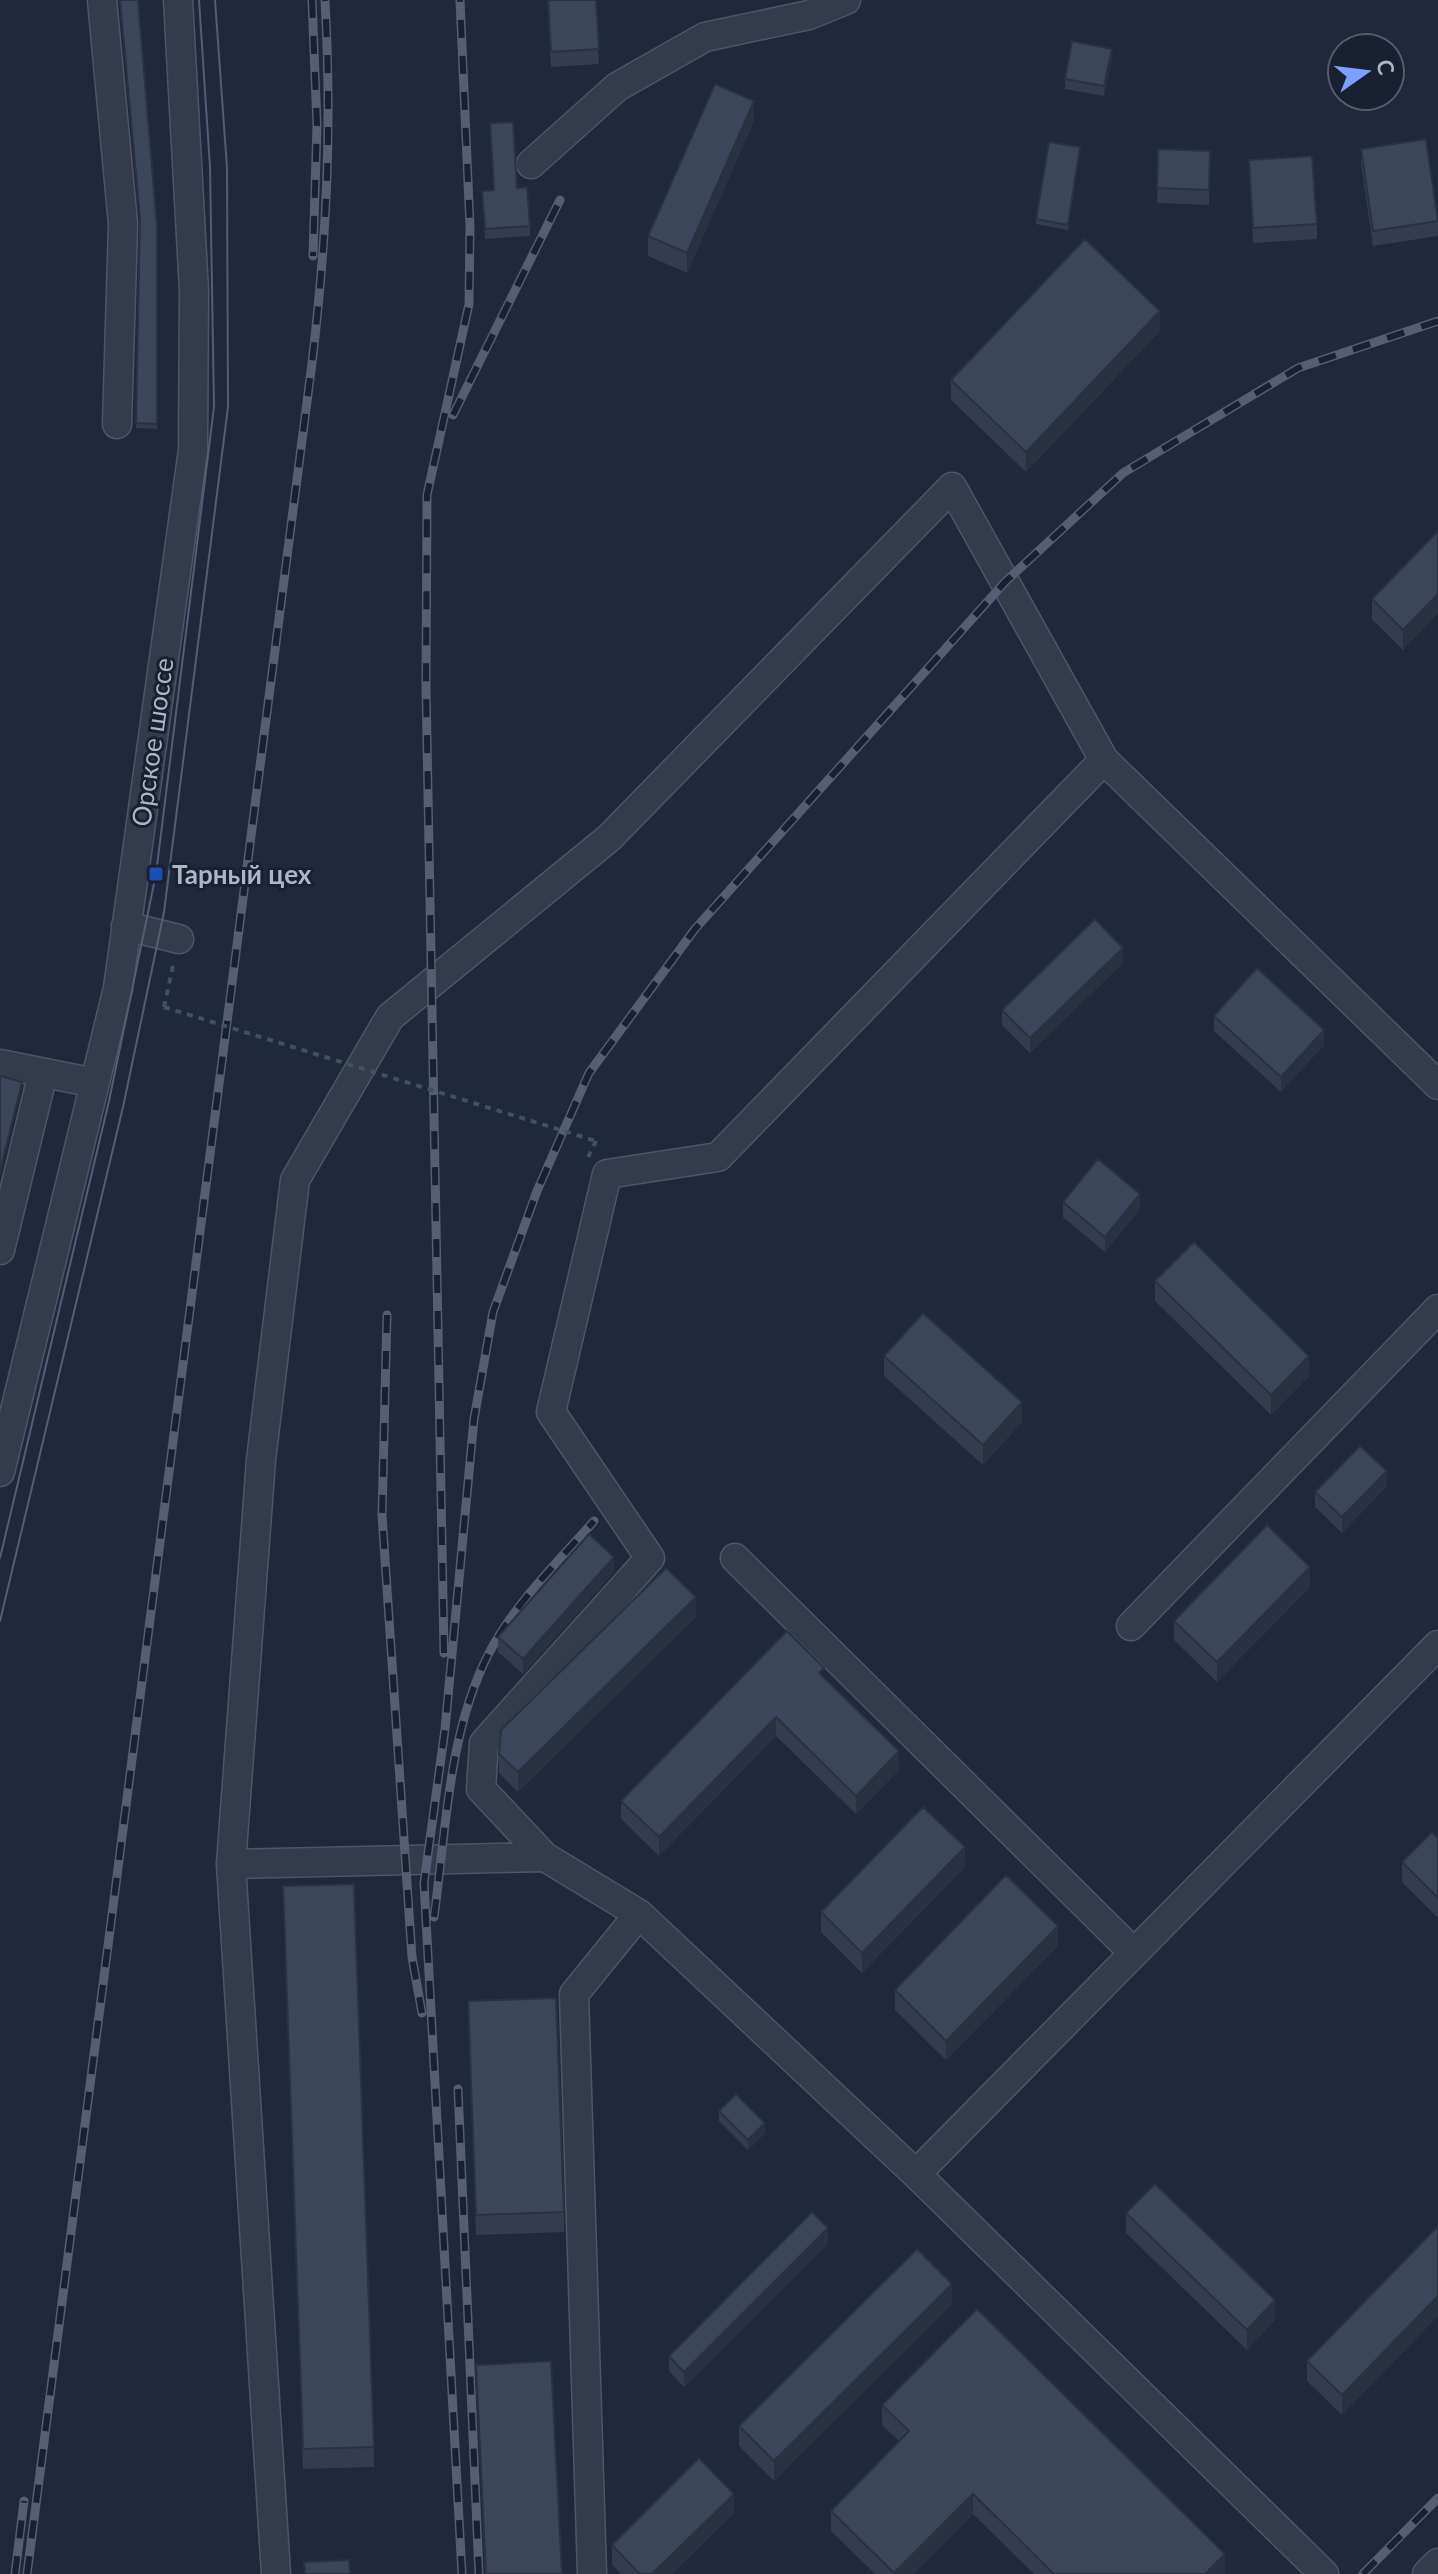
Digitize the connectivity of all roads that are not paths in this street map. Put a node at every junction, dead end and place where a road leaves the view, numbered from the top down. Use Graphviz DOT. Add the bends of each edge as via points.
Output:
graph roads {
  1 [pos="102,0"];
  2 [pos="178,0"];
  3 [pos="846,0"];
  4 [pos="531,164"];
  5 [pos="117,424"];
  6 [pos="1104,760"];
  7 [pos="126,926"];
  8 [pos="179,939"];
  9 [pos="0,1064"];
  10 [pos="43,1073"];
  11 [pos="95,1083"];
  12 [pos="1438,1085"];
  13 [pos="0,1250"];
  14 [pos="1438,1309"];
  15 [pos="0,1472"];
  16 [pos="735,1558"];
  17 [pos="1131,1626"];
  18 [pos="1438,1645"];
  19 [pos="545,1857"];
  20 [pos="231,1864"];
  21 [pos="639,1914"];
  22 [pos="1134,1953"];
  23 [pos="916,2174"];
  24 [pos="1438,2563"];
  25 [pos="276,2574"];
  26 [pos="592,2574"];
  27 [pos="1324,2574"];
  28 [pos="1427,2574"];
  1 -- 5 [label="street" via="123,224"];
  2 -- 7 [label="street, Орское шоссе" via="194,291 193,450"];
  3 -- 4 [label="street" via="809,15 705,37 617,87"];
  6 -- 12 [label="street"];
  6 -- 19 [label="street" via="718,1157 607,1174 551,1412 650,1558 484,1743 481,1789"];
  6 -- 20 [label="street" via="952,487 609,838 390,1017 295,1180 261,1460"];
  7 -- 8 [label="street"];
  7 -- 11 [label="street, Орское шоссе" via="118,988"];
  9 -- 10 [label="street"];
  10 -- 11 [label="street"];
  10 -- 13 [label="street"];
  11 -- 15 [label="street, Орское шоссе"];
  14 -- 17 [label="street"];
  16 -- 22 [label="street"];
  18 -- 22 [label="street"];
  19 -- 20 [label="street"];
  19 -- 21 [label="street"];
  20 -- 25 [label="street"];
  21 -- 23 [label="street"];
  21 -- 26 [label="street" via="574,1994"];
  22 -- 23 [label="street"];
  23 -- 27 [label="street"];
  24 -- 28 [label="street"];
}
